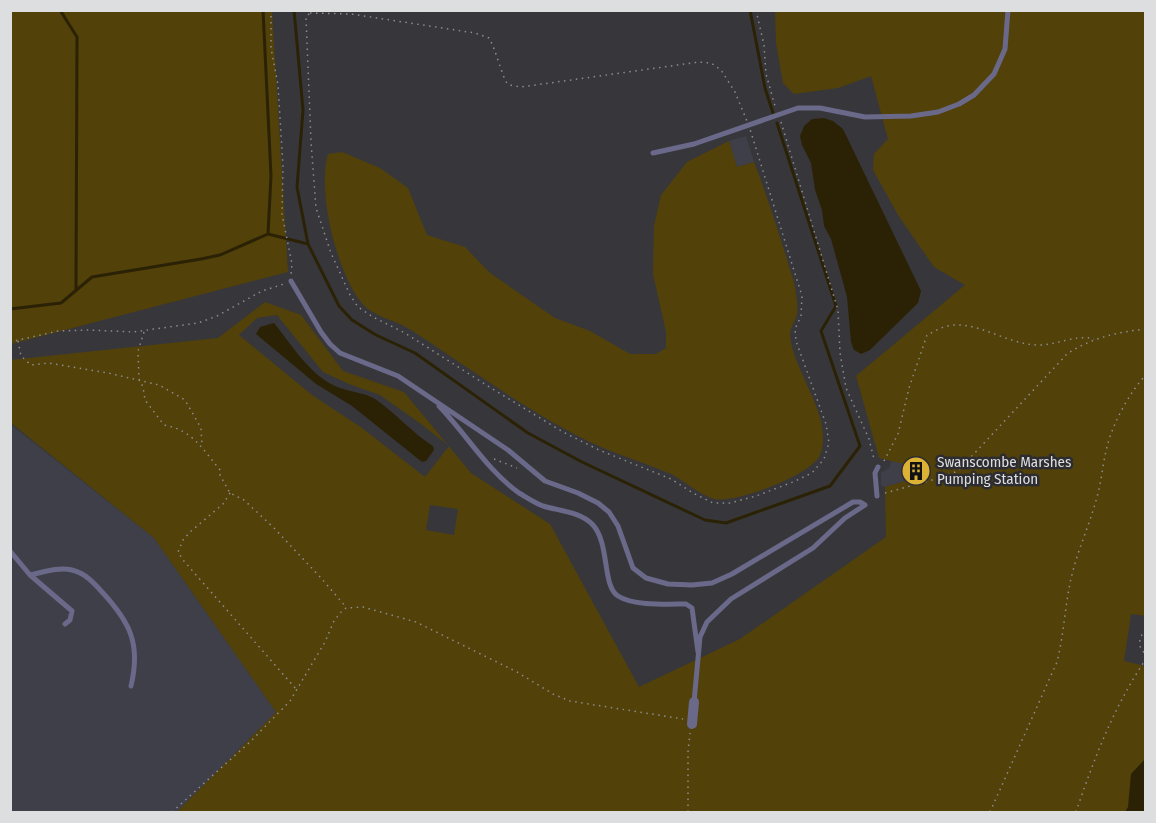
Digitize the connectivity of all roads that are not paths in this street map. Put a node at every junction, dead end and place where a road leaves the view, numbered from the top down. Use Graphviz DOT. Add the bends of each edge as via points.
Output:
graph roads {
  1 [pos="1008,10"];
  2 [pos="652,153"];
  3 [pos="291,281"];
  4 [pos="434,400"];
  5 [pos="878,467"];
  6 [pos="877,496"];
  7 [pos="10,551"];
  8 [pos="30,575"];
  9 [pos="65,624"];
  10 [pos="698,652"];
  11 [pos="131,686"];
  12 [pos="694,702"];
  13 [pos="692,720"];
  1 -- 2 [label="lane" via="1005,49 994,74 959,104 911,116 865,117 798,108 694,144"];
  3 -- 4 [label="lane" via="330,344 340,353 398,376"];
  4 -- 10 [label="lane" via="495,472 520,493 542,505 583,517 595,526 605,551 612,590 619,597 686,604 692,608"];
  4 -- 10 [label="lane" via="508,450 545,481 598,503 618,526 633,568 646,578 668,584 712,583 853,502 865,505 813,548 717,611 703,629"];
  5 -- 6 [label="lane"];
  7 -- 8 [label="lane"];
  8 -- 9 [label="lane" via="72,611"];
  8 -- 11 [label="lane" via="73,570 95,584 118,609 135,647"];
  10 -- 12 [label="lane"];
  12 -- 13 [label="street"];
}
